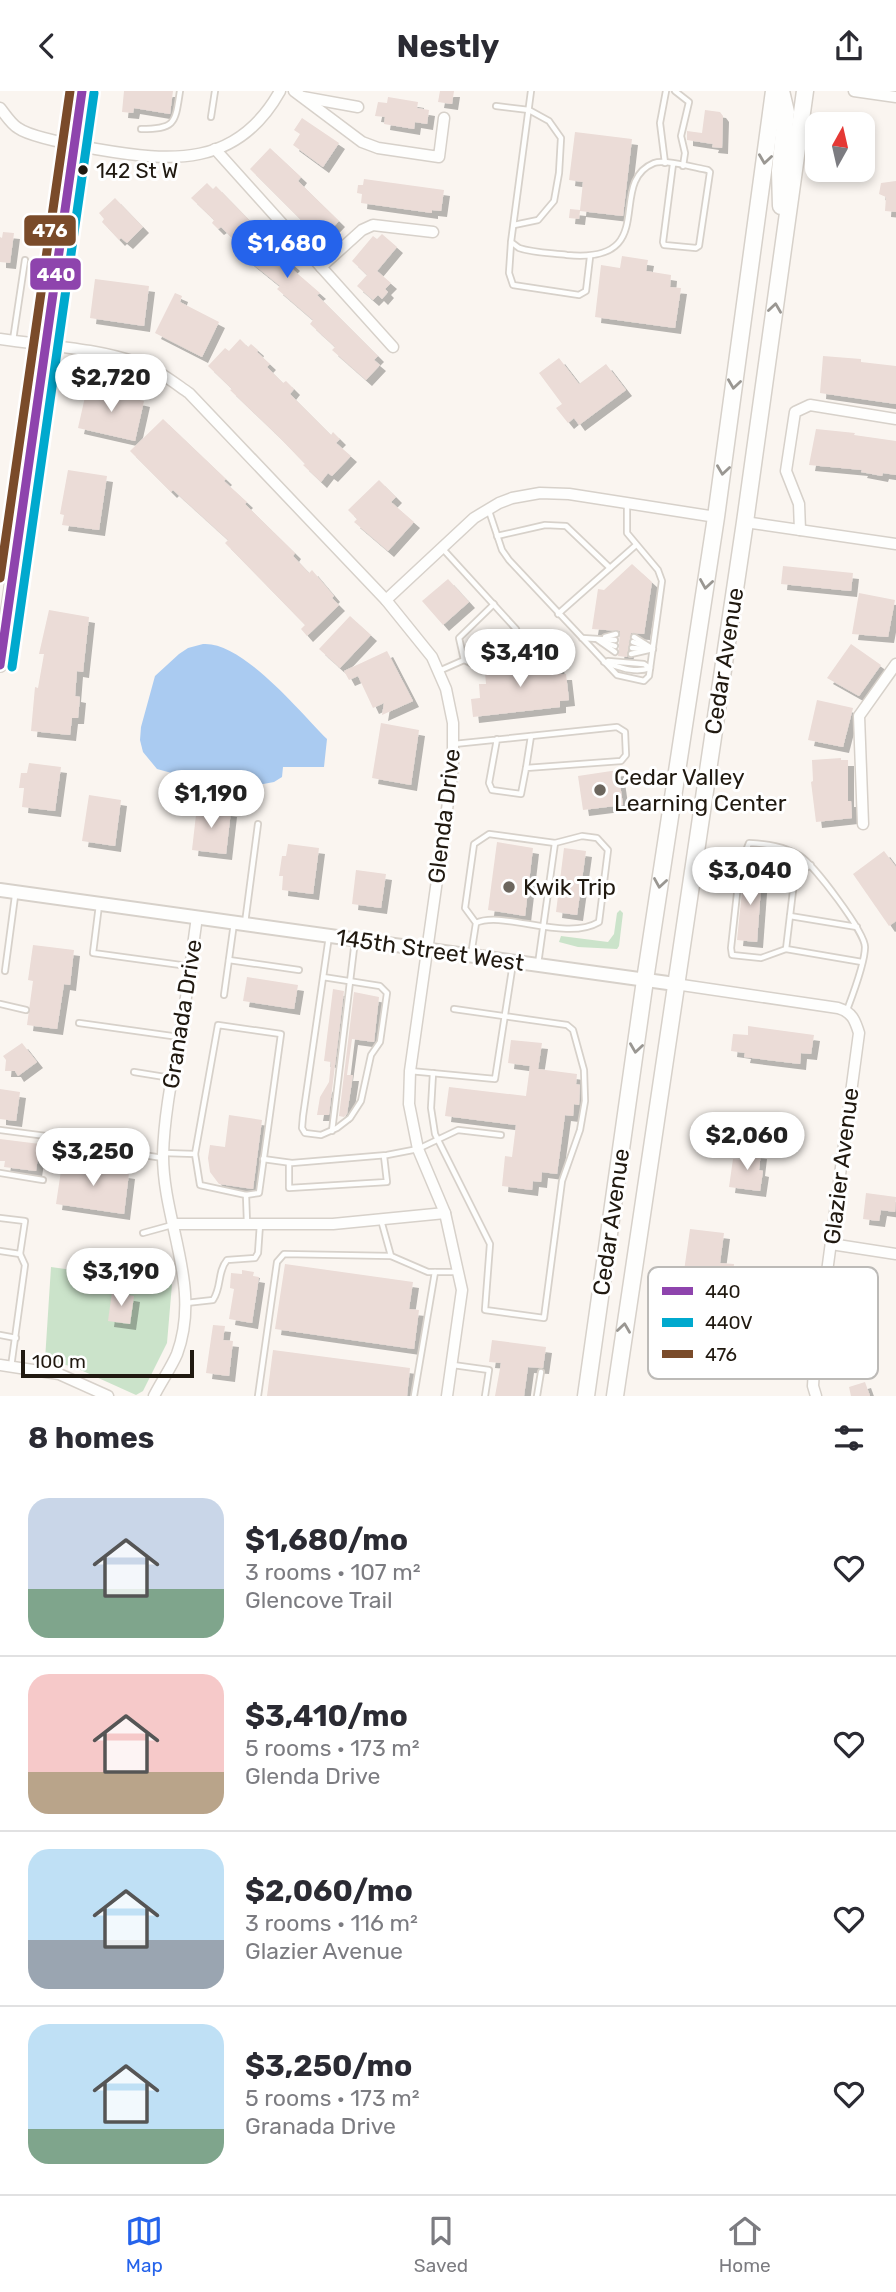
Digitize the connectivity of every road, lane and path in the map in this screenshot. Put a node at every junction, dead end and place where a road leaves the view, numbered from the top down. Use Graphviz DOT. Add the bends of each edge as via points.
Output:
graph roads {
  1 [pos="82,91"];
  2 [pos="180,91"];
  3 [pos="215,91"];
  4 [pos="280,91"];
  5 [pos="531,91"];
  6 [pos="666,91"];
  7 [pos="675,91"];
  8 [pos="774,91"];
  9 [pos="781,91"];
  10 [pos="805,91"];
  11 [pos="861,91"];
  12 [pos="298,94"];
  13 [pos="896,97"];
  14 [pos="496,106"];
  15 [pos="358,107"];
  16 [pos="0,108"];
  17 [pos="528,110"];
  18 [pos="211,117"];
  19 [pos="444,118"];
  20 [pos="141,129"];
  21 [pos="74,146"];
  22 [pos="215,149"];
  23 [pos="665,163"];
  24 [pos="673,164"];
  25 [pos="683,166"];
  26 [pos="514,225"];
  27 [pos="433,232"];
  28 [pos="511,242"];
  29 [pos="783,247"];
  30 [pos="590,257"];
  31 [pos="24,260"];
  32 [pos="321,267"];
  33 [pos="0,339"];
  34 [pos="12,341"];
  35 [pos="46,346"];
  36 [pos="393,347"];
  37 [pos="896,419"];
  38 [pos="627,503"];
  39 [pos="488,509"];
  40 [pos="716,517"];
  41 [pos="745,521"];
  42 [pos="800,530"];
  43 [pos="497,536"];
  44 [pos="896,544"];
  45 [pos="636,545"];
  46 [pos="442,548"];
  47 [pos="610,568"];
  48 [pos="386,600"];
  49 [pos="494,604"];
  50 [pos="558,614"];
  51 [pos="581,638"];
  52 [pos="597,640"];
  53 [pos="653,649"];
  54 [pos="464,660"];
  55 [pos="603,661"];
  56 [pos="896,664"];
  57 [pos="0,666"];
  58 [pos="650,668"];
  59 [pos="439,672"];
  60 [pos="531,736"];
  61 [pos="497,739"];
  62 [pos="453,744"];
  63 [pos="526,768"];
  64 [pos="258,824"];
  65 [pos="863,824"];
  66 [pos="555,843"];
  67 [pos="811,865"];
  68 [pos="740,866"];
  69 [pos="795,874"];
  70 [pos="0,890"];
  71 [pos="16,892"];
  72 [pos="100,904"];
  73 [pos="790,916"];
  74 [pos="197,917"];
  75 [pos="239,923"];
  76 [pos="476,923"];
  77 [pos="544,927"];
  78 [pos="857,927"];
  79 [pos="329,936"];
  80 [pos="355,939"];
  81 [pos="427,949"];
  82 [pos="786,949"];
  83 [pos="471,955"];
  84 [pos="229,960"];
  85 [pos="513,962"];
  86 [pos="862,962"];
  87 [pos="538,965"];
  88 [pos="190,966"];
  89 [pos="299,970"];
  90 [pos="5,971"];
  91 [pos="323,977"];
  92 [pos="349,980"];
  93 [pos="645,980"];
  94 [pos="675,984"];
  95 [pos="223,995"];
  96 [pos="0,1004"];
  97 [pos="454,1009"];
  98 [pos="26,1010"];
  99 [pos="847,1010"];
  100 [pos="505,1015"];
  101 [pos="79,1023"];
  102 [pos="180,1038"];
  103 [pos="410,1071"];
  104 [pos="134,1072"];
  105 [pos="433,1073"];
  106 [pos="171,1078"];
  107 [pos="0,1130"];
  108 [pos="332,1131"];
  109 [pos="501,1135"];
  110 [pos="438,1139"];
  111 [pos="418,1149"];
  112 [pos="195,1154"];
  113 [pos="163,1155"];
  114 [pos="384,1156"];
  115 [pos="263,1159"];
  116 [pos="289,1163"];
  117 [pos="0,1173"];
  118 [pos="43,1180"];
  119 [pos="246,1195"];
  120 [pos="445,1213"];
  121 [pos="0,1218"];
  122 [pos="381,1219"];
  123 [pos="173,1224"];
  124 [pos="247,1224"];
  125 [pos="260,1224"];
  126 [pos="143,1233"];
  127 [pos="831,1244"];
  128 [pos="0,1251"];
  129 [pos="20,1254"];
  130 [pos="896,1254"];
  131 [pos="391,1256"];
  132 [pos="828,1267"];
  133 [pos="435,1272"];
  134 [pos="458,1272"];
  135 [pos="185,1303"];
  136 [pos="0,1335"];
  137 [pos="16,1338"];
  138 [pos="0,1365"];
  139 [pos="451,1365"];
  140 [pos="12,1367"];
  141 [pos="541,1372"];
  142 [pos="108,1396"];
  143 [pos="154,1396"];
  144 [pos="258,1396"];
  145 [pos="414,1396"];
  146 [pos="447,1396"];
  147 [pos="485,1396"];
  148 [pos="537,1396"];
  149 [pos="586,1396"];
  150 [pos="615,1396"];
  1 -- 21 [label="street"];
  2 -- 20 [label="lane" via="173,124"];
  3 -- 18 [label="lane"];
  4 -- 22 [label="street" via="251,128"];
  5 -- 17 [label="lane"];
  6 -- 23 [label="lane" via="660,123"];
  7 -- 25 [label="lane" via="689,102 681,136"];
  8 -- 40 [label="highway, Cedar Avenue, one-way"];
  9 -- 29 [label="highway" via="786,112 780,171"];
  10 -- 29 [label="highway, Cedar Avenue"];
  11 -- 13 [label="street"];
  12 -- 15 [label="street"];
  12 -- 19 [label="street" via="362,142 402,152 439,157"];
  14 -- 17 [label="lane"];
  16 -- 21 [label="street" via="18,129"];
  17 -- 26 [label="lane"];
  17 -- 26 [label="lane" via="549,121 561,138 559,173 554,201 538,220"];
  21 -- 22 [label="street" via="164,158"];
  21 -- 35 [label="street"];
  22 -- 32 [label="street"];
  23 -- 24 [label="lane"];
  23 -- 30 [label="lane" via="657,162 642,171 636,181 619,244"];
  24 -- 25 [label="lane"];
  24 -- 25 [label="lane" via="663,242 696,248 710,172"];
  26 -- 28 [label="lane"];
  27 -- 32 [label="street" via="373,225"];
  28 -- 30 [label="lane" via="526,251"];
  28 -- 30 [label="lane" via="513,285 579,295 586,291"];
  41 -- 29 [label="highway, Cedar Avenue, one-way"];
  31 -- 34 [label="lane"];
  32 -- 36 [label="street"];
  33 -- 34 [label="street, Glenda Drive"];
  34 -- 35 [label="street, Glenda Drive"];
  35 -- 48 [label="street, Glenda Drive" via="108,354 169,378 189,393"];
  35 -- 57 [label="street"];
  37 -- 42 [label="street" via="810,405 795,412 786,471 799,504"];
  38 -- 39 [label="street" via="547,493 512,498"];
  38 -- 40 [label="street"];
  38 -- 45 [label="lane" via="626,529"];
  39 -- 43 [label="lane"];
  39 -- 46 [label="street"];
  40 -- 93 [label="highway, Cedar Avenue, one-way"];
  41 -- 42 [label="street"];
  41 -- 94 [label="highway, Cedar Avenue"];
  42 -- 44 [label="street"];
  43 -- 47 [label="lane" via="545,525 566,526"];
  43 -- 50 [label="lane" via="505,555"];
  45 -- 47 [label="lane"];
  45 -- 53 [label="lane" via="662,575"];
  46 -- 48 [label="street"];
  46 -- 49 [label="lane"];
  47 -- 50 [label="lane"];
  48 -- 59 [label="street, Glenda Drive"];
  49 -- 54 [label="lane" via="458,638"];
  49 -- 54 [label="lane" via="516,629 479,663"];
  50 -- 51 [label="lane"];
  51 -- 52 [label="lane"];
  51 -- 55 [label="lane"];
  52 -- 52 [label="lane" via="615,643"];
  53 -- 53 [label="lane" via="633,645"];
  53 -- 58 [label="lane"];
  54 -- 59 [label="lane"];
  55 -- 58 [label="lane"];
  55 -- 58 [label="lane" via="621,677 644,681"];
  56 -- 65 [label="street" via="859,716"];
  59 -- 62 [label="street, Glenda Drive" via="453,723"];
  60 -- 61 [label="lane"];
  60 -- 63 [label="lane"];
  60 -- 63 [label="lane" via="617,727 625,732 626,755 621,761"];
  61 -- 62 [label="lane"];
  61 -- 63 [label="lane" via="489,783 492,790 521,794"];
  62 -- 81 [label="street, Glenda Drive"];
  64 -- 75 [label="lane"];
  66 -- 76 [label="lane" via="489,834 474,844 465,908"];
  66 -- 77 [label="lane"];
  66 -- 77 [label="lane" via="582,836 597,838 608,850 599,922 590,927"];
  67 -- 68 [label="lane" via="776,845 749,843"];
  67 -- 69 [label="lane"];
  67 -- 78 [label="lane"];
  68 -- 69 [label="lane"];
  68 -- 82 [label="lane" via="732,955 761,958"];
  69 -- 73 [label="lane"];
  70 -- 71 [label="street, 145th Street West"];
  71 -- 72 [label="street, 145th Street West"];
  71 -- 90 [label="lane"];
  72 -- 74 [label="street, 145th Street West"];
  72 -- 88 [label="lane" via="93,953"];
  73 -- 78 [label="lane"];
  73 -- 82 [label="lane"];
  74 -- 75 [label="street, 145th Street West"];
  74 -- 88 [label="street, Granada Drive"];
  75 -- 79 [label="street, 145th Street West"];
  75 -- 84 [label="lane"];
  76 -- 77 [label="lane" via="485,918"];
  76 -- 83 [label="lane"];
  77 -- 87 [label="lane"];
  78 -- 86 [label="lane" via="865,948"];
  79 -- 80 [label="street, 145th Street West"];
  79 -- 91 [label="lane"];
  80 -- 81 [label="street, 145th Street West"];
  80 -- 92 [label="lane"];
  81 -- 83 [label="street, 145th Street West"];
  81 -- 103 [label="street, Glenda Drive"];
  82 -- 86 [label="lane"];
  83 -- 85 [label="street, 145th Street West"];
  84 -- 89 [label="lane"];
  84 -- 95 [label="lane"];
  85 -- 87 [label="street, 145th Street West"];
  85 -- 100 [label="lane"];
  86 -- 99 [label="lane"];
  87 -- 93 [label="street, 145th Street West"];
  88 -- 102 [label="street, Granada Drive"];
  91 -- 92 [label="lane"];
  91 -- 108 [label="lane" via="302,1128 312,1135"];
  92 -- 108 [label="lane"];
  92 -- 108 [label="lane" via="380,986 387,993 380,1042 371,1055 361,1101 351,1118"];
  93 -- 94 [label="street, 145th Street West"];
  93 -- 149 [label="highway, Cedar Avenue, one-way"];
  94 -- 99 [label="street, 145th Street West"];
  150 -- 94 [label="highway, Cedar Avenue, one-way"];
  96 -- 98 [label="lane"];
  97 -- 100 [label="lane"];
  99 -- 127 [label="street, Glazier Avenue" via="859,1033"];
  100 -- 105 [label="lane" via="495,1079"];
  100 -- 110 [label="lane" via="567,1025 573,1030 584,1070 585,1101 562,1181 544,1318 485,1310 490,1244"];
  101 -- 102 [label="lane"];
  102 -- 106 [label="street, Granada Drive"];
  103 -- 105 [label="lane"];
  103 -- 111 [label="street, Glenda Drive" via="409,1104"];
  104 -- 106 [label="lane"];
  105 -- 110 [label="lane" via="431,1108"];
  106 -- 113 [label="street, Granada Drive"];
  107 -- 113 [label="lane"];
  109 -- 110 [label="lane" via="458,1130"];
  110 -- 111 [label="lane"];
  111 -- 114 [label="lane"];
  111 -- 120 [label="street, Glenda Drive"];
  112 -- 113 [label="lane"];
  112 -- 115 [label="lane" via="218,1025 281,1034"];
  112 -- 119 [label="lane" via="200,1185"];
  113 -- 123 [label="street, Granada Drive"];
  114 -- 116 [label="lane"];
  114 -- 116 [label="lane" via="387,1182 289,1188"];
  115 -- 116 [label="lane"];
  115 -- 119 [label="lane" via="259,1193"];
  117 -- 118 [label="lane"];
  119 -- 124 [label="lane"];
  120 -- 122 [label="street"];
  120 -- 134 [label="street, Glenda Drive"];
  121 -- 129 [label="lane" via="24,1221"];
  122 -- 125 [label="street"];
  122 -- 131 [label="lane"];
  123 -- 124 [label="street"];
  123 -- 126 [label="lane"];
  123 -- 135 [label="street, Granada Drive" via="186,1280"];
  124 -- 125 [label="street"];
  125 -- 135 [label="lane" via="255,1258 227,1261 213,1300"];
  127 -- 130 [label="street"];
  127 -- 132 [label="street, Glazier Avenue"];
  128 -- 129 [label="lane"];
  129 -- 137 [label="lane" via="26,1265"];
  131 -- 133 [label="lane"];
  131 -- 144 [label="lane" via="284,1254 277,1262"];
  133 -- 134 [label="lane"];
  133 -- 145 [label="lane"];
  134 -- 139 [label="street, Glenda Drive" via="461,1290"];
  135 -- 143 [label="street, Granada Drive" via="176,1354"];
  136 -- 137 [label="lane"];
  137 -- 140 [label="lane"];
  138 -- 140 [label="street"];
  139 -- 146 [label="street, Glenda Drive"];
  139 -- 147 [label="lane" via="489,1370"];
  140 -- 142 [label="street" via="59,1374"];
  141 -- 148 [label="lane"];
}
